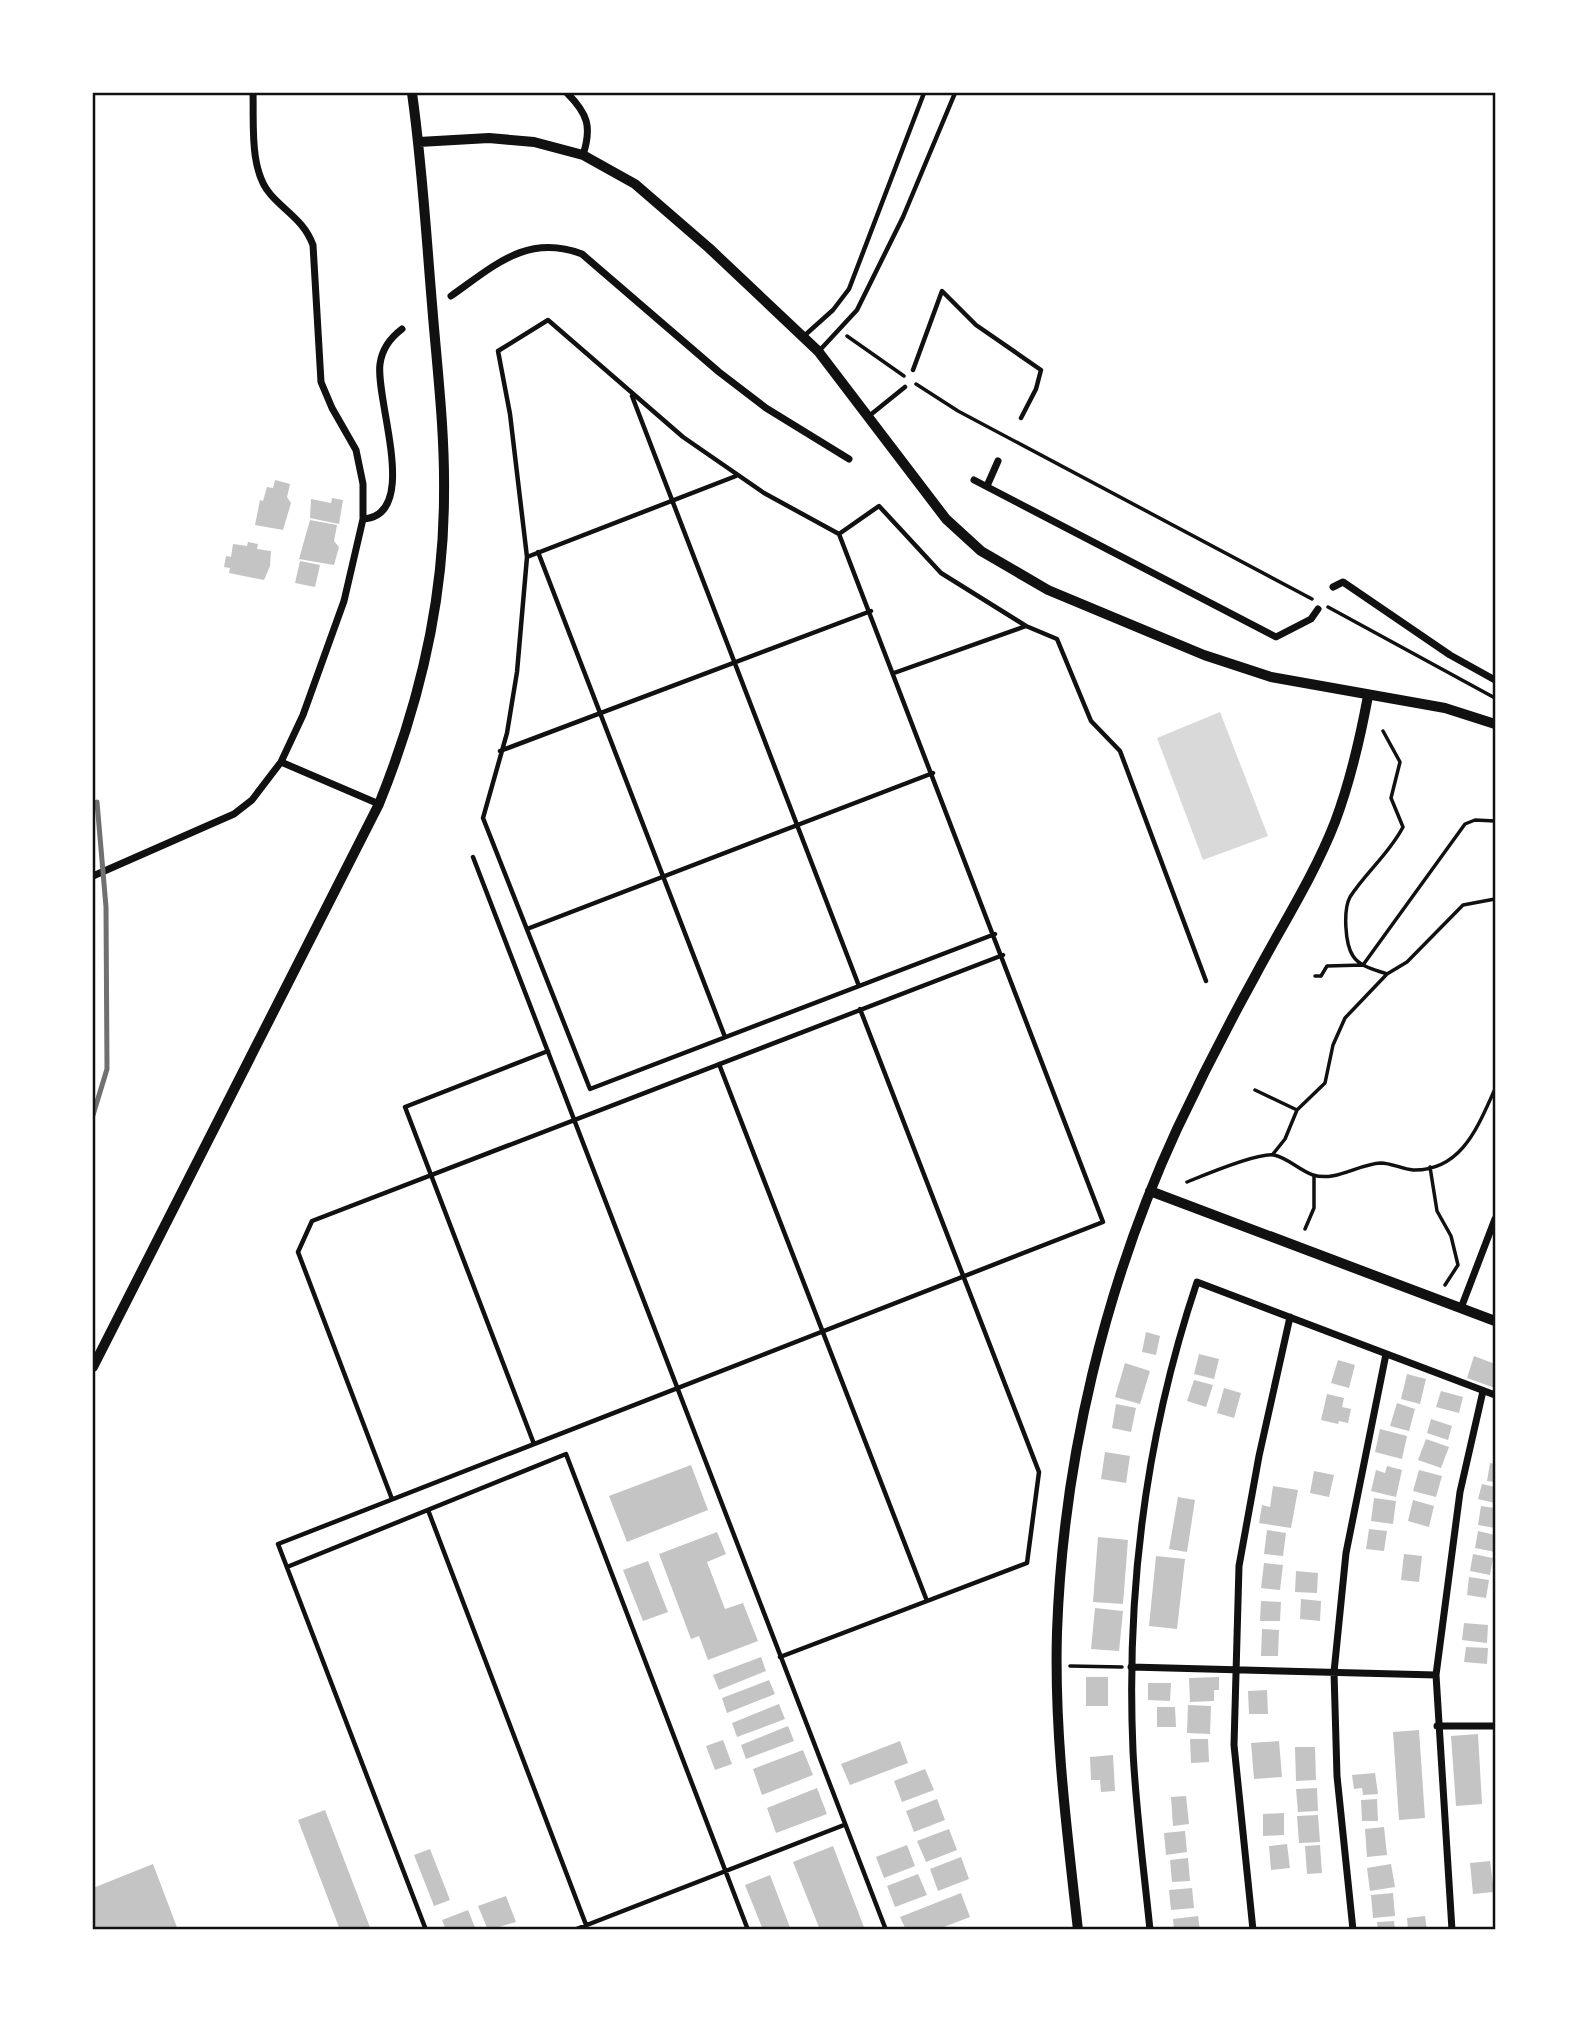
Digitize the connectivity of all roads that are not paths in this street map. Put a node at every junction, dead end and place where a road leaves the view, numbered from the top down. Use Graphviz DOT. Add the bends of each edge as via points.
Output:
graph roads {
  1 [pos="253,93"];
  2 [pos="412,93"];
  3 [pos="567,93"];
  4 [pos="924,93"];
  5 [pos="955,93"];
  6 [pos="419,142"];
  7 [pos="583,155"];
  8 [pos="451,296"];
  9 [pos="402,329"];
  10 [pos="803,336"];
  11 [pos="818,351"];
  12 [pos="913,370"];
  13 [pos="905,387"];
  14 [pos="632,395"];
  15 [pos="869,416"];
  16 [pos="1021,418"];
  17 [pos="849,459"];
  18 [pos="998,461"];
  19 [pos="736,475"];
  20 [pos="974,480"];
  21 [pos="987,486"];
  22 [pos="673,501"];
  23 [pos="363,519"];
  24 [pos="839,534"];
  25 [pos="538,552"];
  26 [pos="527,557"];
  27 [pos="1333,587"];
  28 [pos="1318,609"];
  29 [pos="871,611"];
  30 [pos="1026,626"];
  31 [pos="734,664"];
  32 [pos="894,673"];
  33 [pos="1495,680"];
  34 [pos="1368,696"];
  35 [pos="600,715"];
  36 [pos="1495,724"];
  37 [pos="500,751"];
  38 [pos="281,762"];
  39 [pos="933,773"];
  40 [pos="379,804"];
  41 [pos="797,825"];
  42 [pos="473,857"];
  43 [pos="93,876"];
  44 [pos="663,877"];
  45 [pos="527,929"];
  46 [pos="995,934"];
  47 [pos="1003,955"];
  48 [pos="1206,981"];
  49 [pos="859,986"];
  50 [pos="860,1009"];
  51 [pos="725,1037"];
  52 [pos="548,1051"];
  53 [pos="719,1064"];
  54 [pos="574,1119"];
  55 [pos="430,1175"];
  56 [pos="1150,1191"];
  57 [pos="1495,1219"];
  58 [pos="1486,1242"];
  59 [pos="1495,1246"];
  60 [pos="962,1278"];
  61 [pos="1461,1308"];
  62 [pos="1290,1317"];
  63 [pos="1495,1321"];
  64 [pos="823,1333"];
  65 [pos="1386,1354"];
  66 [pos="93,1367"];
  67 [pos="677,1388"];
  68 [pos="1483,1391"];
  69 [pos="1495,1395"];
  70 [pos="534,1444"];
  71 [pos="392,1499"];
  72 [pos="428,1510"];
  73 [pos="287,1567"];
  74 [pos="927,1601"];
  75 [pos="780,1657"];
  76 [pos="1131,1667"];
  77 [pos="1234,1670"];
  78 [pos="1334,1672"];
  79 [pos="1436,1675"];
  80 [pos="1437,1726"];
  81 [pos="1495,1726"];
  82 [pos="844,1825"];
  83 [pos="726,1872"];
  84 [pos="587,1928"];
  85 [pos="426,1930"];
  86 [pos="574,1930"];
  87 [pos="748,1930"];
  88 [pos="886,1930"];
  89 [pos="1078,1930"];
  90 [pos="1150,1930"];
  91 [pos="1253,1930"];
  92 [pos="1353,1930"];
  93 [pos="1452,1930"];
  1 -- 23 [label="street" via="260,178 269,193 304,226 313,245 321,382 359,461"];
  2 -- 6 [label="street"];
  3 -- 7 [label="street" via="587,116 589,137"];
  4 -- 10 [label="lane" via="849,289"];
  5 -- 11 [label="lane" via="857,310"];
  6 -- 7 [label="street" via="513,139"];
  6 -- 40 [label="street" via="442,419 442,556 420,684"];
  7 -- 10 [label="street" via="649,195"];
  8 -- 17 [label="street" via="521,251 555,247 582,254 719,372 766,408"];
  9 -- 23 [label="street" via="389,342 380,365 391,500 382,513"];
  10 -- 11 [label="street"];
  11 -- 15 [label="street"];
  12 -- 16 [label="lane" via="942,291 976,325 1041,370"];
  13 -- 15 [label="lane"];
  14 -- 19 [label="lane"];
  14 -- 22 [label="lane"];
  14 -- 26 [label="lane" via="548,320 498,351"];
  15 -- 34 [label="street" via="946,519 981,551 1048,590 1204,655 1271,677"];
  18 -- 21 [label="street"];
  19 -- 22 [label="lane"];
  19 -- 24 [label="lane"];
  20 -- 21 [label="street"];
  21 -- 28 [label="street" via="1276,637 1311,619"];
  22 -- 25 [label="lane"];
  22 -- 31 [label="lane"];
  23 -- 38 [label="street" via="344,600"];
  24 -- 29 [label="lane"];
  24 -- 30 [label="lane" via="879,506 941,573"];
  25 -- 26 [label="lane"];
  25 -- 35 [label="lane"];
  26 -- 37 [label="lane" via="517,672"];
  27 -- 33 [label="street" via="1343,582"];
  29 -- 31 [label="lane"];
  29 -- 32 [label="lane"];
  30 -- 32 [label="lane"];
  30 -- 48 [label="lane" via="1057,639 1091,721 1120,751"];
  31 -- 35 [label="lane"];
  31 -- 41 [label="lane"];
  32 -- 39 [label="lane"];
  34 -- 36 [label="street" via="1445,709"];
  34 -- 56 [label="street" via="1334,823 1206,1070"];
  35 -- 37 [label="lane"];
  35 -- 44 [label="lane"];
  37 -- 45 [label="lane" via="484,818"];
  38 -- 40 [label="street"];
  38 -- 43 [label="street" via="244,808"];
  39 -- 41 [label="lane"];
  39 -- 46 [label="lane"];
  40 -- 66 [label="street"];
  41 -- 44 [label="lane"];
  41 -- 49 [label="lane"];
  42 -- 52 [label="lane"];
  44 -- 45 [label="lane"];
  44 -- 51 [label="lane"];
  45 -- 51 [label="lane" via="590,1089"];
  46 -- 47 [label="lane"];
  46 -- 49 [label="lane"];
  47 -- 50 [label="lane"];
  47 -- 60 [label="lane" via="1103,1222"];
  49 -- 51 [label="lane"];
  50 -- 53 [label="lane"];
  50 -- 60 [label="lane"];
  52 -- 54 [label="lane"];
  52 -- 55 [label="lane" via="405,1107"];
  53 -- 54 [label="lane"];
  53 -- 64 [label="lane"];
  54 -- 55 [label="lane"];
  54 -- 67 [label="lane"];
  55 -- 70 [label="lane"];
  55 -- 71 [label="lane" via="312,1221 298,1252"];
  56 -- 61 [label="street"];
  56 -- 89 [label="street" via="1096,1357 1062,1553 1057,1667 1063,1806"];
  57 -- 58 [label="street"];
  58 -- 59 [label="street"];
  58 -- 61 [label="street"];
  60 -- 64 [label="lane"];
  60 -- 74 [label="lane" via="1039,1472 1027,1563"];
  61 -- 63 [label="street"];
  62 -- 65 [label="street"];
  62 -- 76 [label="street" via="1197,1282 1176,1344 1141,1513"];
  62 -- 77 [label="street" via="1239,1566"];
  64 -- 67 [label="lane"];
  64 -- 74 [label="lane"];
  65 -- 68 [label="street"];
  65 -- 78 [label="street" via="1346,1553"];
  67 -- 70 [label="lane"];
  67 -- 75 [label="lane"];
  68 -- 69 [label="street"];
  68 -- 79 [label="street" via="1460,1492"];
  70 -- 71 [label="lane"];
  71 -- 73 [label="lane" via="278,1544"];
  72 -- 73 [label="lane"];
  72 -- 83 [label="lane" via="566,1454"];
  72 -- 84 [label="lane"];
  73 -- 85 [label="lane"];
  74 -- 75 [label="lane"];
  75 -- 82 [label="lane"];
  76 -- 77 [label="street"];
  76 -- 90 [label="street" via="1133,1753"];
  77 -- 78 [label="street"];
  77 -- 91 [label="street" via="1234,1745"];
  78 -- 79 [label="street"];
  78 -- 92 [label="street" via="1337,1776"];
  79 -- 80 [label="street"];
  80 -- 81 [label="street"];
  80 -- 93 [label="street"];
  82 -- 83 [label="lane"];
  82 -- 88 [label="lane"];
  83 -- 84 [label="lane"];
  83 -- 87 [label="lane"];
  84 -- 86 [label="lane"];
}
